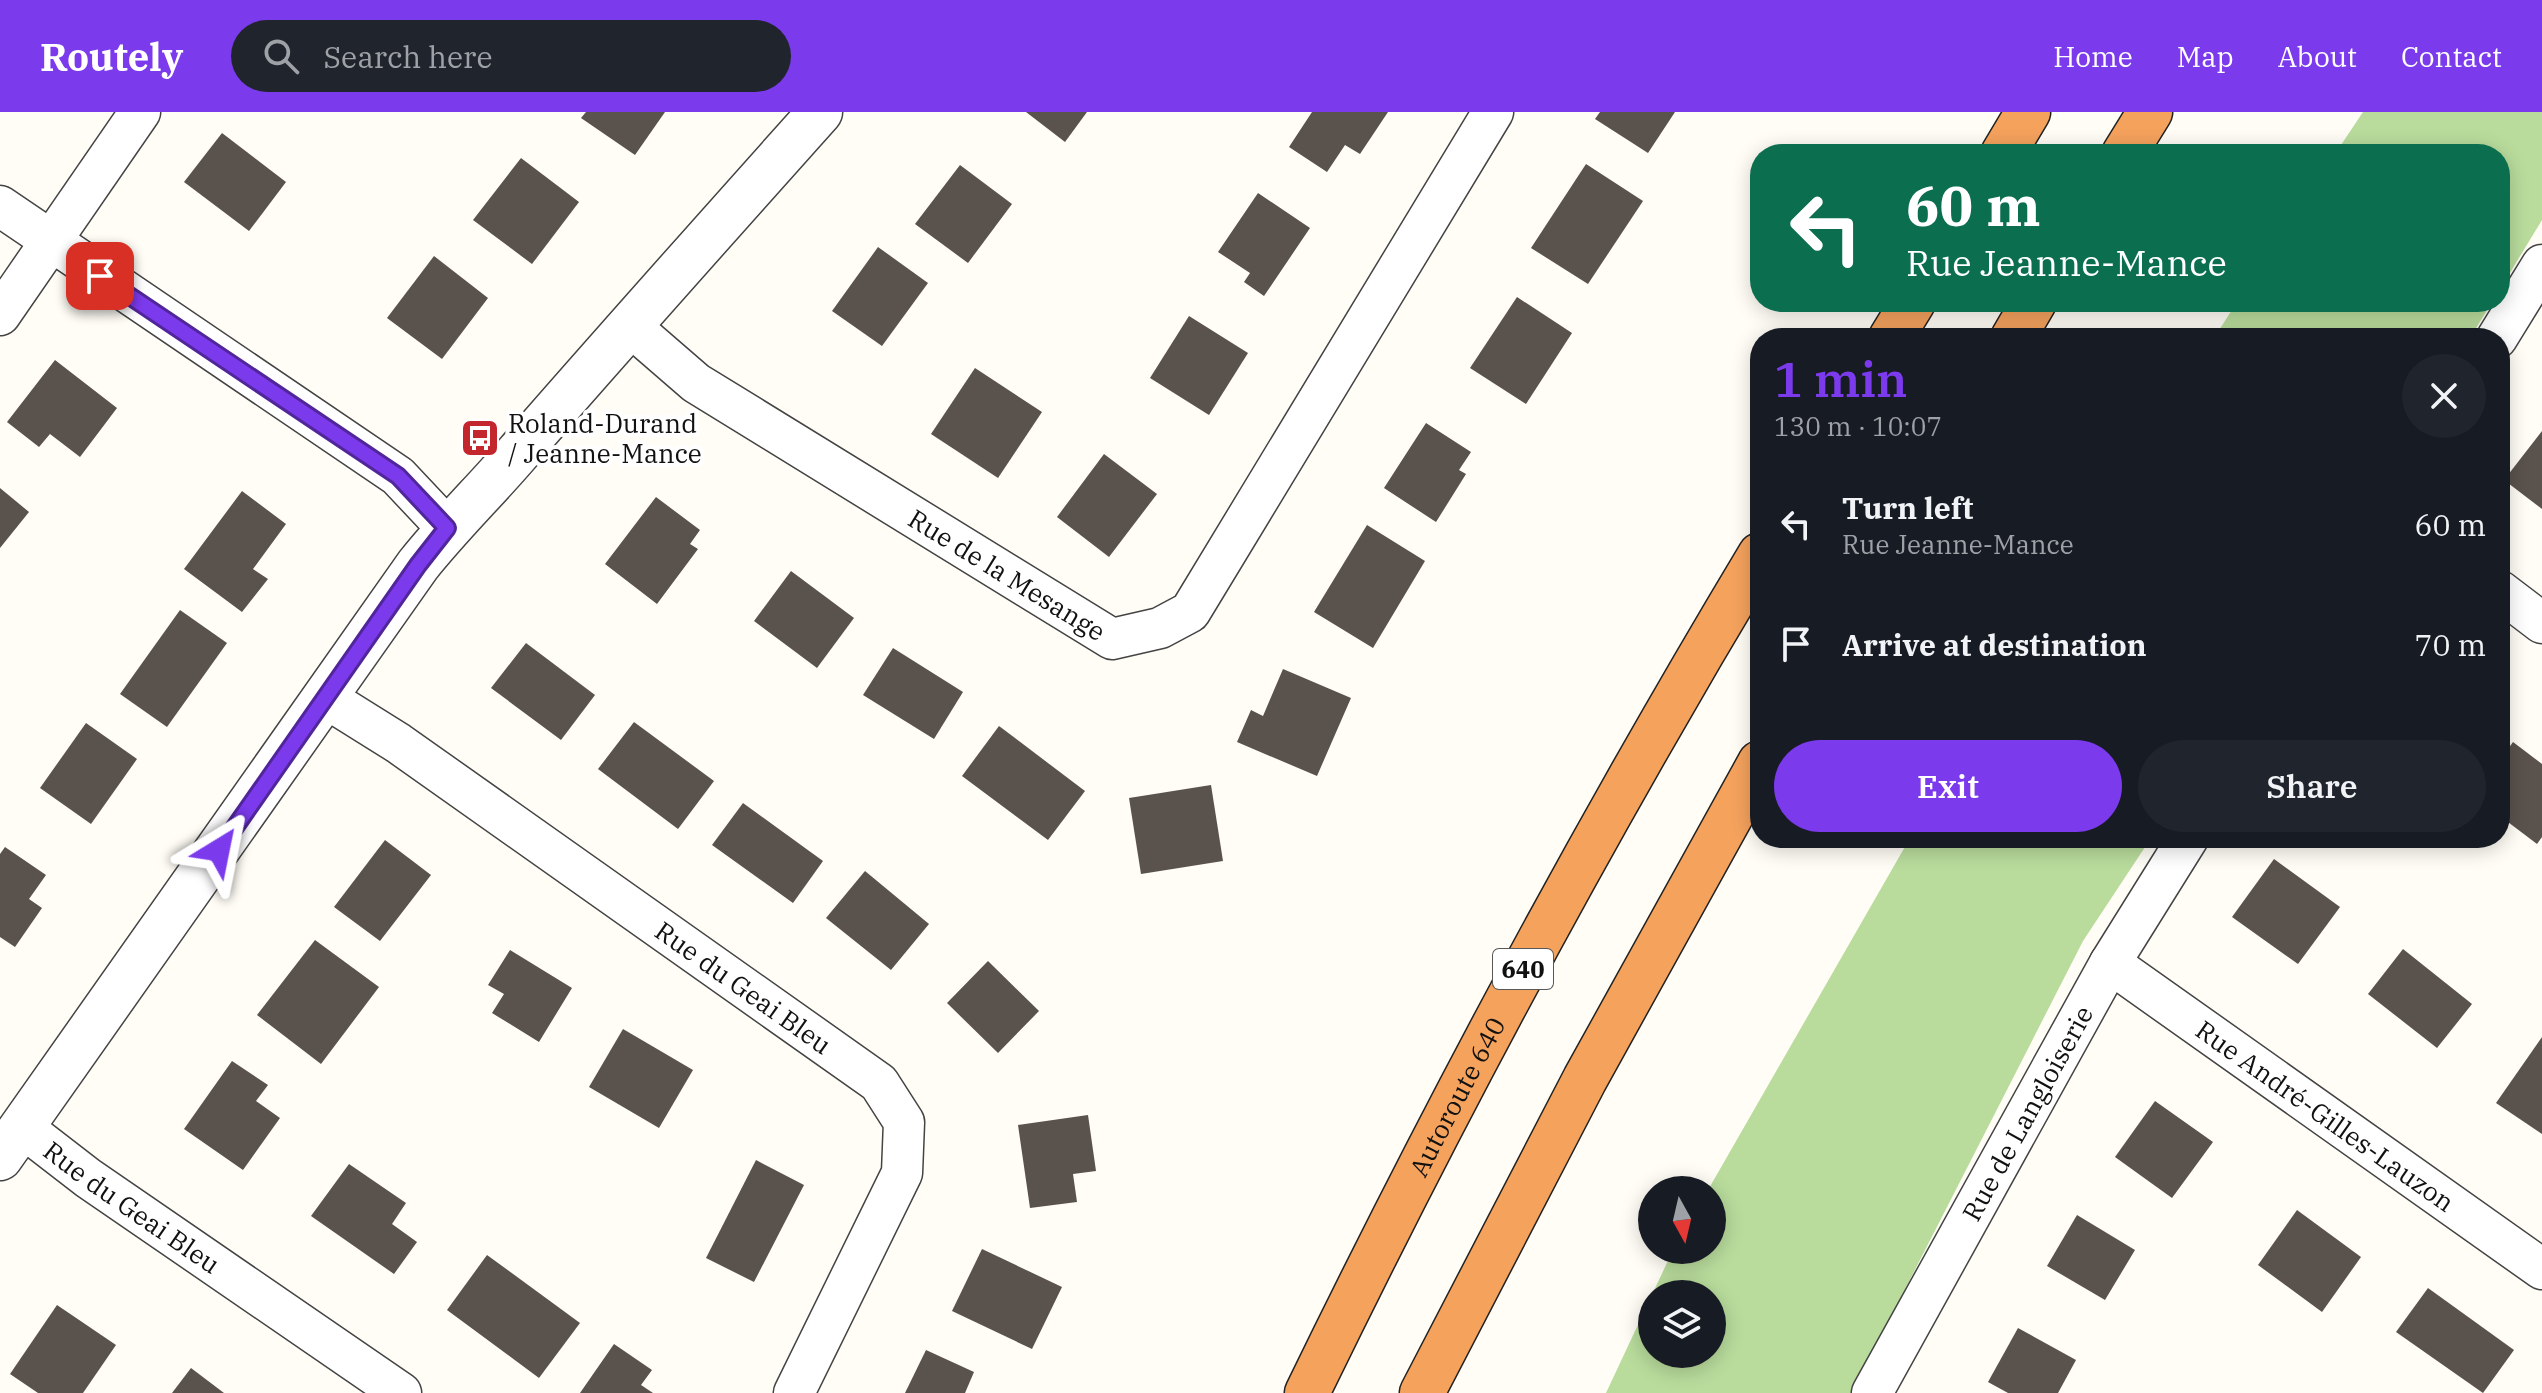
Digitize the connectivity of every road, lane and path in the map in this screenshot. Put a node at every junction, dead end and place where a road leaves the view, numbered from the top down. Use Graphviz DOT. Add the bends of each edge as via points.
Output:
graph roads {
  1 [pos="140,112"];
  2 [pos="820,112"];
  3 [pos="1493,112"];
  4 [pos="2028,112"];
  5 [pos="2150,112"];
  6 [pos="2009,144"];
  7 [pos="2130,144"];
  8 [pos="0,206"];
  9 [pos="50,242"];
  10 [pos="2542,265"];
  11 [pos="0,315"];
  12 [pos="629,325"];
  13 [pos="2503,328"];
  14 [pos="447,528"];
  15 [pos="1750,572"];
  16 [pos="2510,599"];
  17 [pos="2542,623"];
  18 [pos="326,698"];
  19 [pos="1750,780"];
  20 [pos="2182,848"];
  21 [pos="2110,963"];
  22 [pos="11,1143"];
  23 [pos="2542,1269"];
  24 [pos="401,1393"];
  25 [pos="794,1393"];
  26 [pos="1307,1393"];
  27 [pos="1422,1393"];
  28 [pos="1872,1393"];
  1 -- 9 [label="street"];
  2 -- 12 [label="street"];
  3 -- 12 [label="street, Rue de la Mesange" via="1190,612 1160,628 1112,639 696,383"];
  4 -- 6 [label="highway"];
  5 -- 7 [label="highway"];
  8 -- 9 [label="street"];
  9 -- 11 [label="street"];
  9 -- 14 [label="street" via="398,476"];
  10 -- 13 [label="street"];
  12 -- 14 [label="street"];
  14 -- 18 [label="street"];
  15 -- 26 [label="highway, Autoroute 640 / 640" via="1541,936 1409,1184"];
  16 -- 17 [label="street"];
  18 -- 22 [label="street"];
  18 -- 25 [label="street, Rue du Geai Bleu" via="398,743 879,1083 904,1122 902,1173"];
  19 -- 27 [label="highway" via="1578,1091"];
  20 -- 21 [label="street, Rue de Langloiserie"];
  21 -- 23 [label="street, Rue André-Gilles-Lauzon"];
  21 -- 28 [label="street, Rue de Langloiserie"];
  22 -- 24 [label="street, Rue du Geai Bleu" via="88,1178"];
}
